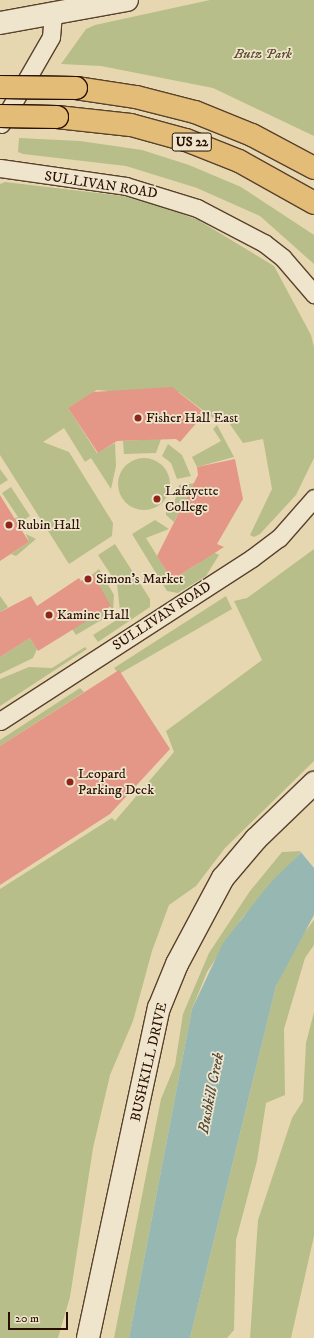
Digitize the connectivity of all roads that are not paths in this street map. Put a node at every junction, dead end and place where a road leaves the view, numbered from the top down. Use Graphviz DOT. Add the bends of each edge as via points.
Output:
graph roads {
  1 [pos="127,0"];
  2 [pos="51,15"];
  3 [pos="0,23"];
  4 [pos="0,87"];
  5 [pos="0,116"];
  6 [pos="0,126"];
  7 [pos="0,168"];
  8 [pos="314,168"];
  9 [pos="314,203"];
  10 [pos="314,294"];
  11 [pos="314,498"];
  12 [pos="0,721"];
  13 [pos="314,783"];
  14 [pos="88,1338"];
  1 -- 2 [label="street"];
  2 -- 3 [label="street"];
  2 -- 6 [label="street" via="51,37"];
  4 -- 8 [label="highway, US 22, bridge" via="76,88 136,96 195,112 252,135"];
  5 -- 9 [label="highway, US 22, bridge" via="57,117 130,125 186,140 240,161"];
  7 -- 10 [label="street, SULLIVAN ROAD" via="126,186 198,208 264,243 283,258"];
  11 -- 12 [label="street, SULLIVAN ROAD" via="279,538 257,554"];
  13 -- 14 [label="street, BUSHKILL DRIVE" via="256,839 223,878 177,964 159,1008"];
}
